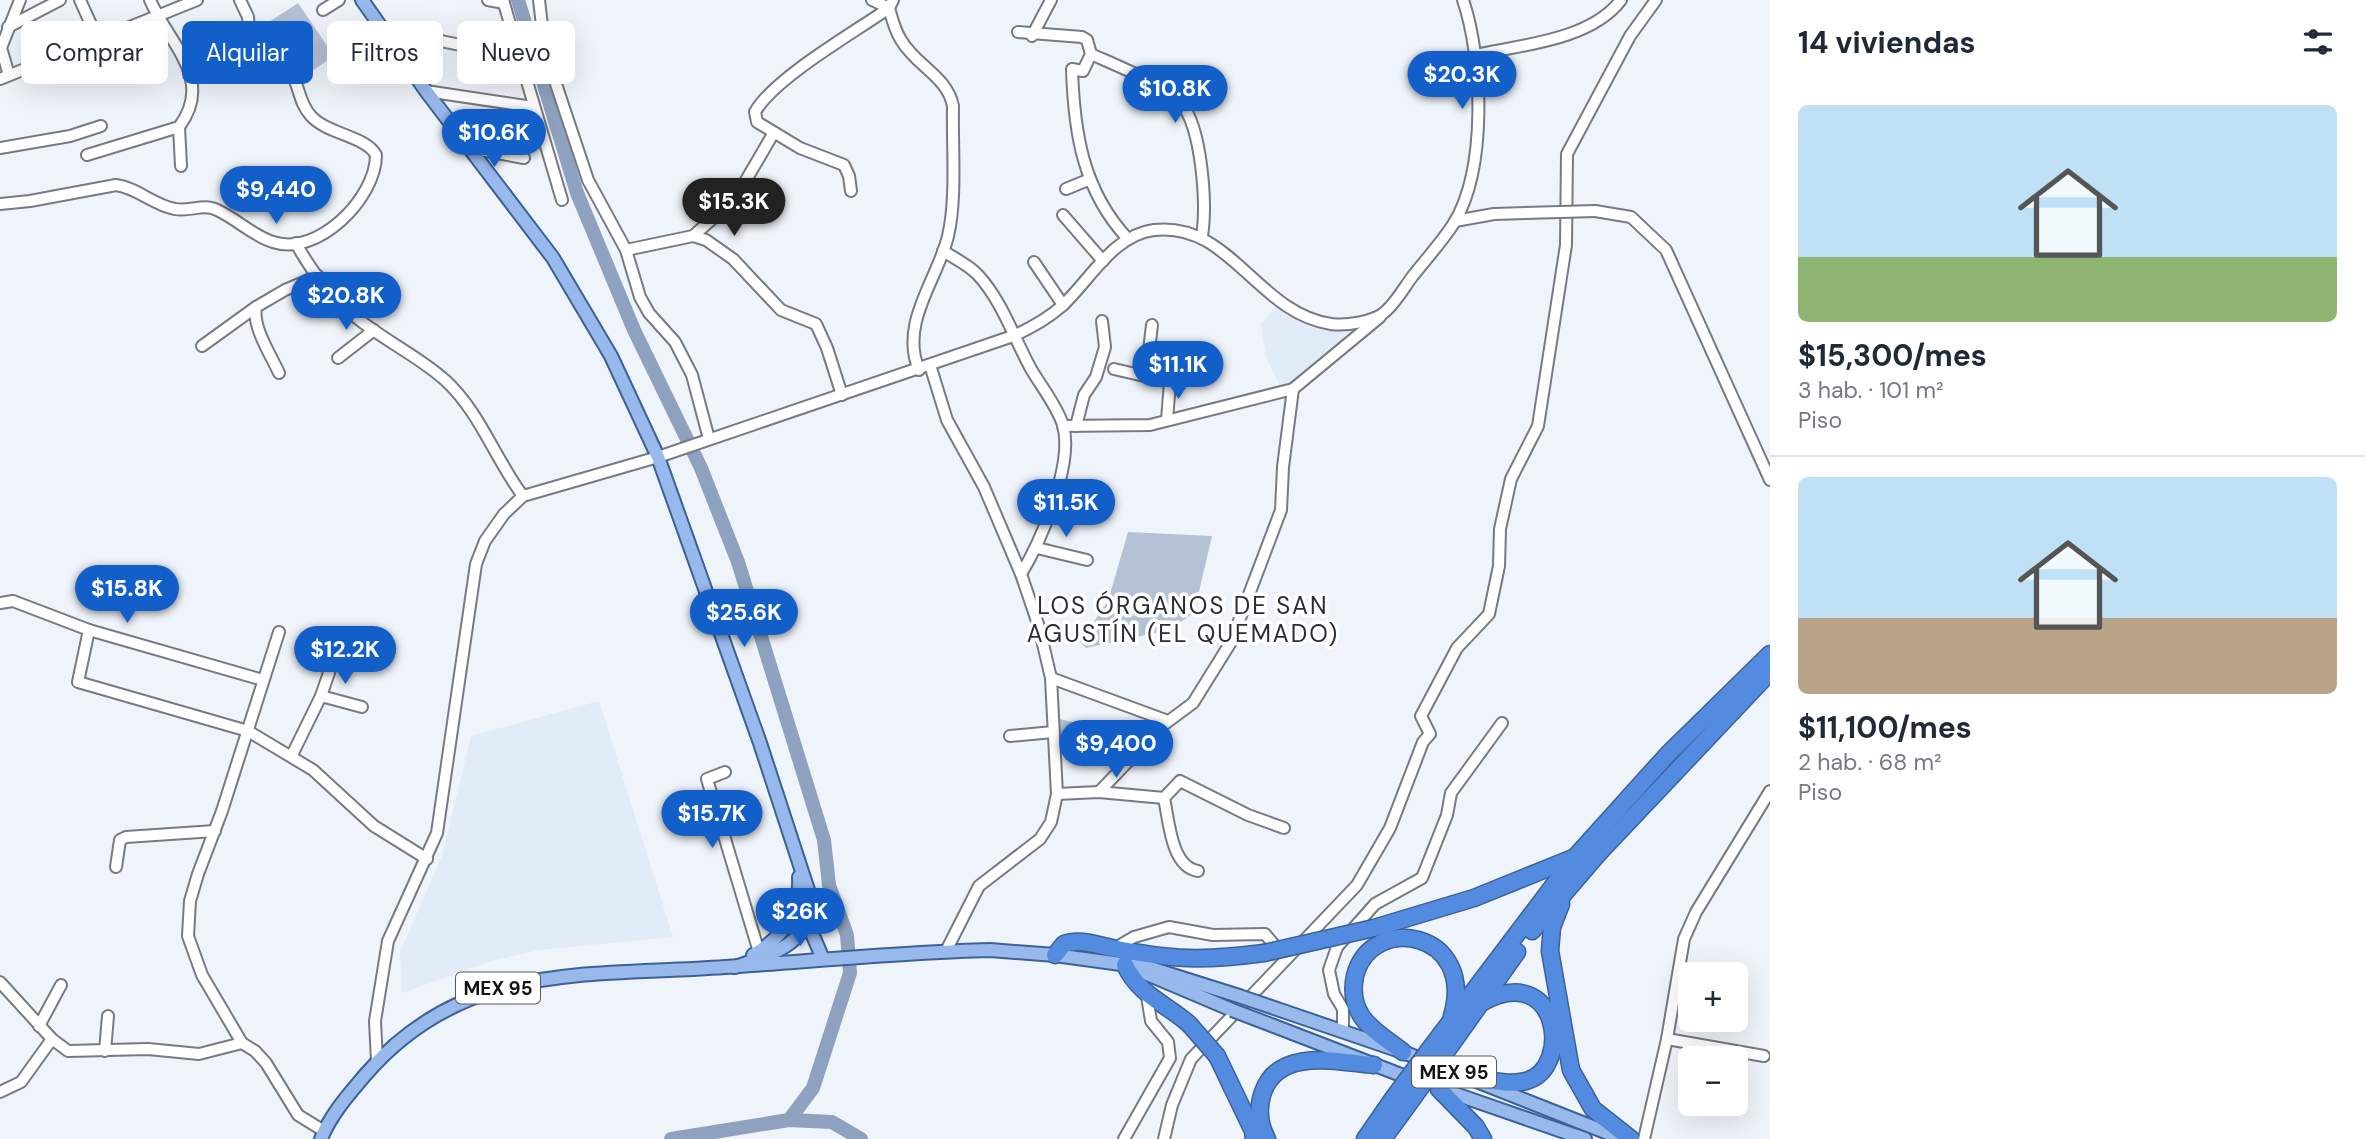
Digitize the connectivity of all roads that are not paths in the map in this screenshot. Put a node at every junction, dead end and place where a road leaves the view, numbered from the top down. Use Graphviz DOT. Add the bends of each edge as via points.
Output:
graph roads {
  1 [pos="20,0"];
  2 [pos="60,0"];
  3 [pos="80,0"];
  4 [pos="150,0"];
  5 [pos="197,0"];
  6 [pos="240,0"];
  7 [pos="340,0"];
  8 [pos="362,0"];
  9 [pos="488,0"];
  10 [pos="539,0"];
  11 [pos="872,0"];
  12 [pos="1051,0"];
  13 [pos="1464,0"];
  14 [pos="1620,0"];
  15 [pos="1656,0"];
  16 [pos="503,1"];
  17 [pos="891,4"];
  18 [pos="323,10"];
  19 [pos="157,18"];
  20 [pos="89,21"];
  21 [pos="149,21"];
  22 [pos="248,21"];
  23 [pos="376,21"];
  24 [pos="509,21"];
  25 [pos="9,27"];
  26 [pos="1018,32"];
  27 [pos="1031,36"];
  28 [pos="1090,54"];
  29 [pos="1475,55"];
  30 [pos="182,58"];
  31 [pos="5,77"];
  32 [pos="193,84"];
  33 [pos="295,84"];
  34 [pos="421,84"];
  35 [pos="527,84"];
  36 [pos="426,91"];
  37 [pos="533,107"];
  38 [pos="101,127"];
  39 [pos="179,128"];
  40 [pos="773,134"];
  41 [pos="0,148"];
  42 [pos="469,148"];
  43 [pos="87,155"];
  44 [pos="524,158"];
  45 [pos="181,166"];
  46 [pos="1088,180"];
  47 [pos="1066,189"];
  48 [pos="851,191"];
  49 [pos="562,200"];
  50 [pos="0,204"];
  51 [pos="1063,215"];
  52 [pos="1455,221"];
  53 [pos="693,236"];
  54 [pos="1202,236"];
  55 [pos="1129,239"];
  56 [pos="296,243"];
  57 [pos="626,250"];
  58 [pos="943,251"];
  59 [pos="1103,261"];
  60 [pos="1034,262"];
  61 [pos="318,276"];
  62 [pos="1063,305"];
  63 [pos="256,307"];
  64 [pos="1385,313"];
  65 [pos="1102,321"];
  66 [pos="1152,325"];
  67 [pos="374,330"];
  68 [pos="1013,336"];
  69 [pos="202,346"];
  70 [pos="338,358"];
  71 [pos="924,367"];
  72 [pos="1114,369"];
  73 [pos="279,373"];
  74 [pos="1146,376"];
  75 [pos="1293,389"];
  76 [pos="842,395"];
  77 [pos="1167,420"];
  78 [pos="1063,426"];
  79 [pos="1076,426"];
  80 [pos="706,440"];
  81 [pos="658,457"];
  82 [pos="1770,480"];
  83 [pos="523,496"];
  84 [pos="1037,548"];
  85 [pos="1087,560"];
  86 [pos="1021,574"];
  87 [pos="0,603"];
  88 [pos="89,630"];
  89 [pos="279,632"];
  90 [pos="342,635"];
  91 [pos="1770,654"];
  92 [pos="1770,673"];
  93 [pos="1051,678"];
  94 [pos="263,680"];
  95 [pos="321,696"];
  96 [pos="362,706"];
  97 [pos="1168,721"];
  98 [pos="1502,723"];
  99 [pos="248,731"];
  100 [pos="1053,732"];
  101 [pos="1010,736"];
  102 [pos="292,755"];
  103 [pos="725,772"];
  104 [pos="1770,791"];
  105 [pos="1099,792"];
  106 [pos="1056,794"];
  107 [pos="1164,798"];
  108 [pos="1284,828"];
  109 [pos="215,831"];
  110 [pos="795,852"];
  111 [pos="1575,857"];
  112 [pos="426,859"];
  113 [pos="116,867"];
  114 [pos="1198,871"];
  115 [pos="1568,887"];
  116 [pos="808,924"];
  117 [pos="1115,948"];
  118 [pos="946,951"];
  119 [pos="759,952"];
  120 [pos="1055,954"];
  121 [pos="828,959"];
  122 [pos="1285,959"];
  123 [pos="1130,966"];
  124 [pos="735,967"];
  125 [pos="61,985"];
  126 [pos="1,986"];
  127 [pos="1147,996"];
  128 [pos="1479,1004"];
  129 [pos="108,1016"];
  130 [pos="1449,1024"];
  131 [pos="39,1026"];
  132 [pos="1343,1032"];
  133 [pos="52,1039"];
  134 [pos="1667,1039"];
  135 [pos="242,1043"];
  136 [pos="105,1051"];
  137 [pos="1403,1052"];
  138 [pos="1435,1054"];
  139 [pos="1763,1056"];
  140 [pos="377,1061"];
  141 [pos="1374,1065"];
  142 [pos="1466,1076"];
  143 [pos="1439,1088"];
  144 [pos="0,1092"];
  145 [pos="1398,1111"];
  146 [pos="323,1135"];
  147 [pos="1370,1138"];
  148 [pos="1124,1139"];
  149 [pos="1164,1139"];
  150 [pos="1254,1139"];
  151 [pos="1267,1139"];
  152 [pos="1390,1139"];
  153 [pos="1483,1139"];
  154 [pos="1585,1139"];
  155 [pos="1623,1139"];
  156 [pos="1631,1139"];
  157 [pos="1644,1139"];
  1 -- 25 [label="street"];
  2 -- 25 [label="street"];
  3 -- 20 [label="street"];
  4 -- 19 [label="street"];
  5 -- 19 [label="street"];
  6 -- 22 [label="street"];
  7 -- 18 [label="street"];
  8 -- 23 [label="main road"];
  9 -- 16 [label="street"];
  10 -- 57 [label="street" via="545,51 588,180"];
  11 -- 17 [label="street"];
  12 -- 27 [label="street"];
  13 -- 29 [label="street"];
  14 -- 29 [label="street" via="1611,13 1575,32"];
  15 -- 122 [label="street" via="1630,36 1567,154 1566,245 1538,426 1511,478 1489,614 1457,648 1429,697 1422,716 1430,734 1390,828 1357,885"];
  16 -- 24 [label="street"];
  17 -- 40 [label="street" via="759,104 754,117"];
  17 -- 58 [label="street" via="901,41 951,95 952,180"];
  19 -- 21 [label="street"];
  19 -- 30 [label="street"];
  25 -- 31 [label="street" via="1,48"];
  26 -- 27 [label="street"];
  27 -- 28 [label="street" via="1082,37"];
  28 -- 46 [label="street" via="1083,71 1072,69 1073,111"];
  28 -- 54 [label="street" via="1180,101 1189,115 1202,176"];
  29 -- 52 [label="street" via="1476,149"];
  32 -- 39 [label="street" via="192,104"];
  33 -- 56 [label="street" via="310,115 322,126 373,149 376,155 370,184 355,209 320,234"];
  34 -- 36 [label="main road"];
  35 -- 37 [label="street"];
  36 -- 37 [label="street"];
  36 -- 42 [label="main road"];
  37 -- 49 [label="street"];
  38 -- 41 [label="street"];
  39 -- 43 [label="street"];
  39 -- 45 [label="street"];
  40 -- 48 [label="street" via="844,165"];
  40 -- 53 [label="street" via="735,200"];
  42 -- 44 [label="street"];
  42 -- 81 [label="main road" via="583,304"];
  46 -- 47 [label="street"];
  46 -- 55 [label="street" via="1109,218"];
  50 -- 56 [label="street" via="127,186 173,209 211,207 274,243"];
  51 -- 59 [label="street"];
  52 -- 64 [label="street"];
  52 -- 82 [label="street, bridge" via="1494,214 1595,211 1632,217 1666,250"];
  53 -- 57 [label="street"];
  53 -- 76 [label="street" via="718,246 781,310 816,324"];
  54 -- 55 [label="street" via="1156,230"];
  54 -- 64 [label="street" via="1268,293 1317,321 1352,323"];
  55 -- 59 [label="street"];
  56 -- 61 [label="street"];
  57 -- 80 [label="street" via="640,297 675,342 692,374"];
  58 -- 68 [label="street" via="977,274 997,300"];
  58 -- 71 [label="street" via="916,323 913,342"];
  59 -- 62 [label="street"];
  60 -- 62 [label="street"];
  61 -- 63 [label="street"];
  61 -- 67 [label="street"];
  62 -- 68 [label="street" via="1038,325"];
  63 -- 69 [label="street"];
  63 -- 73 [label="street"];
  64 -- 75 [label="street"];
  65 -- 79 [label="street" via="1105,346"];
  66 -- 74 [label="street"];
  67 -- 70 [label="street"];
  67 -- 83 [label="street" via="444,379 467,402"];
  68 -- 71 [label="street"];
  68 -- 78 [label="street"];
  71 -- 76 [label="street"];
  71 -- 86 [label="street"];
  72 -- 74 [label="street"];
  74 -- 77 [label="street" via="1170,382"];
  75 -- 77 [label="street"];
  75 -- 97 [label="street" via="1281,510 1246,607 1199,695"];
  76 -- 80 [label="street"];
  77 -- 79 [label="street" via="1138,426"];
  78 -- 79 [label="street"];
  78 -- 84 [label="street" via="1055,498"];
  80 -- 81 [label="street"];
  81 -- 83 [label="street"];
  81 -- 110 [label="main road"];
  83 -- 112 [label="street" via="504,513 476,564 437,833"];
  84 -- 85 [label="street"];
  84 -- 86 [label="street"];
  86 -- 93 [label="street"];
  87 -- 88 [label="street" via="13,601"];
  88 -- 94 [label="street"];
  88 -- 99 [label="street" via="78,682"];
  89 -- 94 [label="street"];
  90 -- 95 [label="street"];
  91 -- 111 [label="highway" via="1668,754"];
  92 -- 115 [label="highway"];
  93 -- 97 [label="street"];
  93 -- 100 [label="street"];
  94 -- 99 [label="street"];
  95 -- 96 [label="street"];
  95 -- 102 [label="street"];
  97 -- 105 [label="street"];
  98 -- 132 [label="street" via="1451,793 1422,878 1375,904 1337,947 1329,970 1343,1009"];
  99 -- 102 [label="street"];
  99 -- 109 [label="street"];
  100 -- 101 [label="street"];
  100 -- 106 [label="street"];
  102 -- 112 [label="street" via="374,826"];
  103 -- 119 [label="street" via="707,779"];
  104 -- 134 [label="street" via="1684,939"];
  105 -- 106 [label="street"];
  105 -- 107 [label="street"];
  106 -- 118 [label="street" via="1051,822 1040,839 979,886"];
  107 -- 108 [label="street" via="1180,781"];
  107 -- 114 [label="street" via="1181,863"];
  109 -- 113 [label="street" via="126,836 120,840"];
  109 -- 135 [label="street" via="190,901 188,936 202,975"];
  110 -- 116 [label="main road" via="810,895"];
  110 -- 119 [label="main road" via="799,879 792,920"];
  111 -- 117 [label="highway, bridge" via="1474,898 1374,928 1264,953 1208,960 1166,959"];
  111 -- 130 [label="highway"];
  112 -- 140 [label="street" via="388,941 375,1021"];
  115 -- 128 [label="highway"];
  115 -- 156 [label="highway" via="1552,927 1550,951 1568,1060 1592,1109"];
  116 -- 121 [label="main road"];
  116 -- 124 [label="main road" via="789,944"];
  117 -- 120 [label="highway" via="1069,942"];
  117 -- 122 [label="street" via="1133,937 1169,927 1213,935 1265,934"];
  118 -- 120 [label="main road, MEX 95"];
  118 -- 121 [label="main road, MEX 95"];
  119 -- 124 [label="main road"];
  120 -- 123 [label="main road, MEX 95"];
  121 -- 124 [label="main road, MEX 95"];
  122 -- 149 [label="street" via="1191,1059 1171,1105"];
  123 -- 127 [label="highway" via="1136,986"];
  123 -- 132 [label="main road, MEX 95, bridge" via="1150,968"];
  123 -- 141 [label="main road, MEX 95, bridge"];
  124 -- 140 [label="main road, MEX 95" via="582,974 508,985 436,1013"];
  125 -- 131 [label="street"];
  126 -- 131 [label="street"];
  127 -- 148 [label="street" via="1151,1021 1168,1042 1170,1058"];
  127 -- 150 [label="highway, bridge" via="1189,1024 1217,1056"];
  128 -- 138 [label="highway"];
  128 -- 142 [label="highway" via="1509,991 1534,997 1548,1017 1553,1052 1544,1072 1527,1081"];
  129 -- 136 [label="street"];
  130 -- 137 [label="highway" via="1457,984 1452,965 1442,952 1413,938 1370,949 1358,965 1354,999 1371,1027"];
  130 -- 138 [label="highway"];
  131 -- 133 [label="street"];
  132 -- 137 [label="main road, MEX 95"];
  133 -- 136 [label="street" via="68,1051"];
  133 -- 144 [label="street" via="21,1082"];
  134 -- 139 [label="street"];
  134 -- 157 [label="street"];
  135 -- 136 [label="street" via="199,1054 159,1049"];
  135 -- 146 [label="street" via="266,1063 299,1115"];
  137 -- 142 [label="main road, MEX 95"];
  138 -- 145 [label="highway, bridge"];
  140 -- 146 [label="main road, MEX 95"];
  141 -- 143 [label="main road, MEX 95"];
  141 -- 151 [label="highway" via="1308,1060 1291,1063 1276,1073 1259,1103 1259,1121"];
  142 -- 155 [label="main road, MEX 95"];
  143 -- 153 [label="highway"];
  143 -- 154 [label="main road, MEX 95"];
  145 -- 147 [label="highway"];
  145 -- 152 [label="highway"];
}
